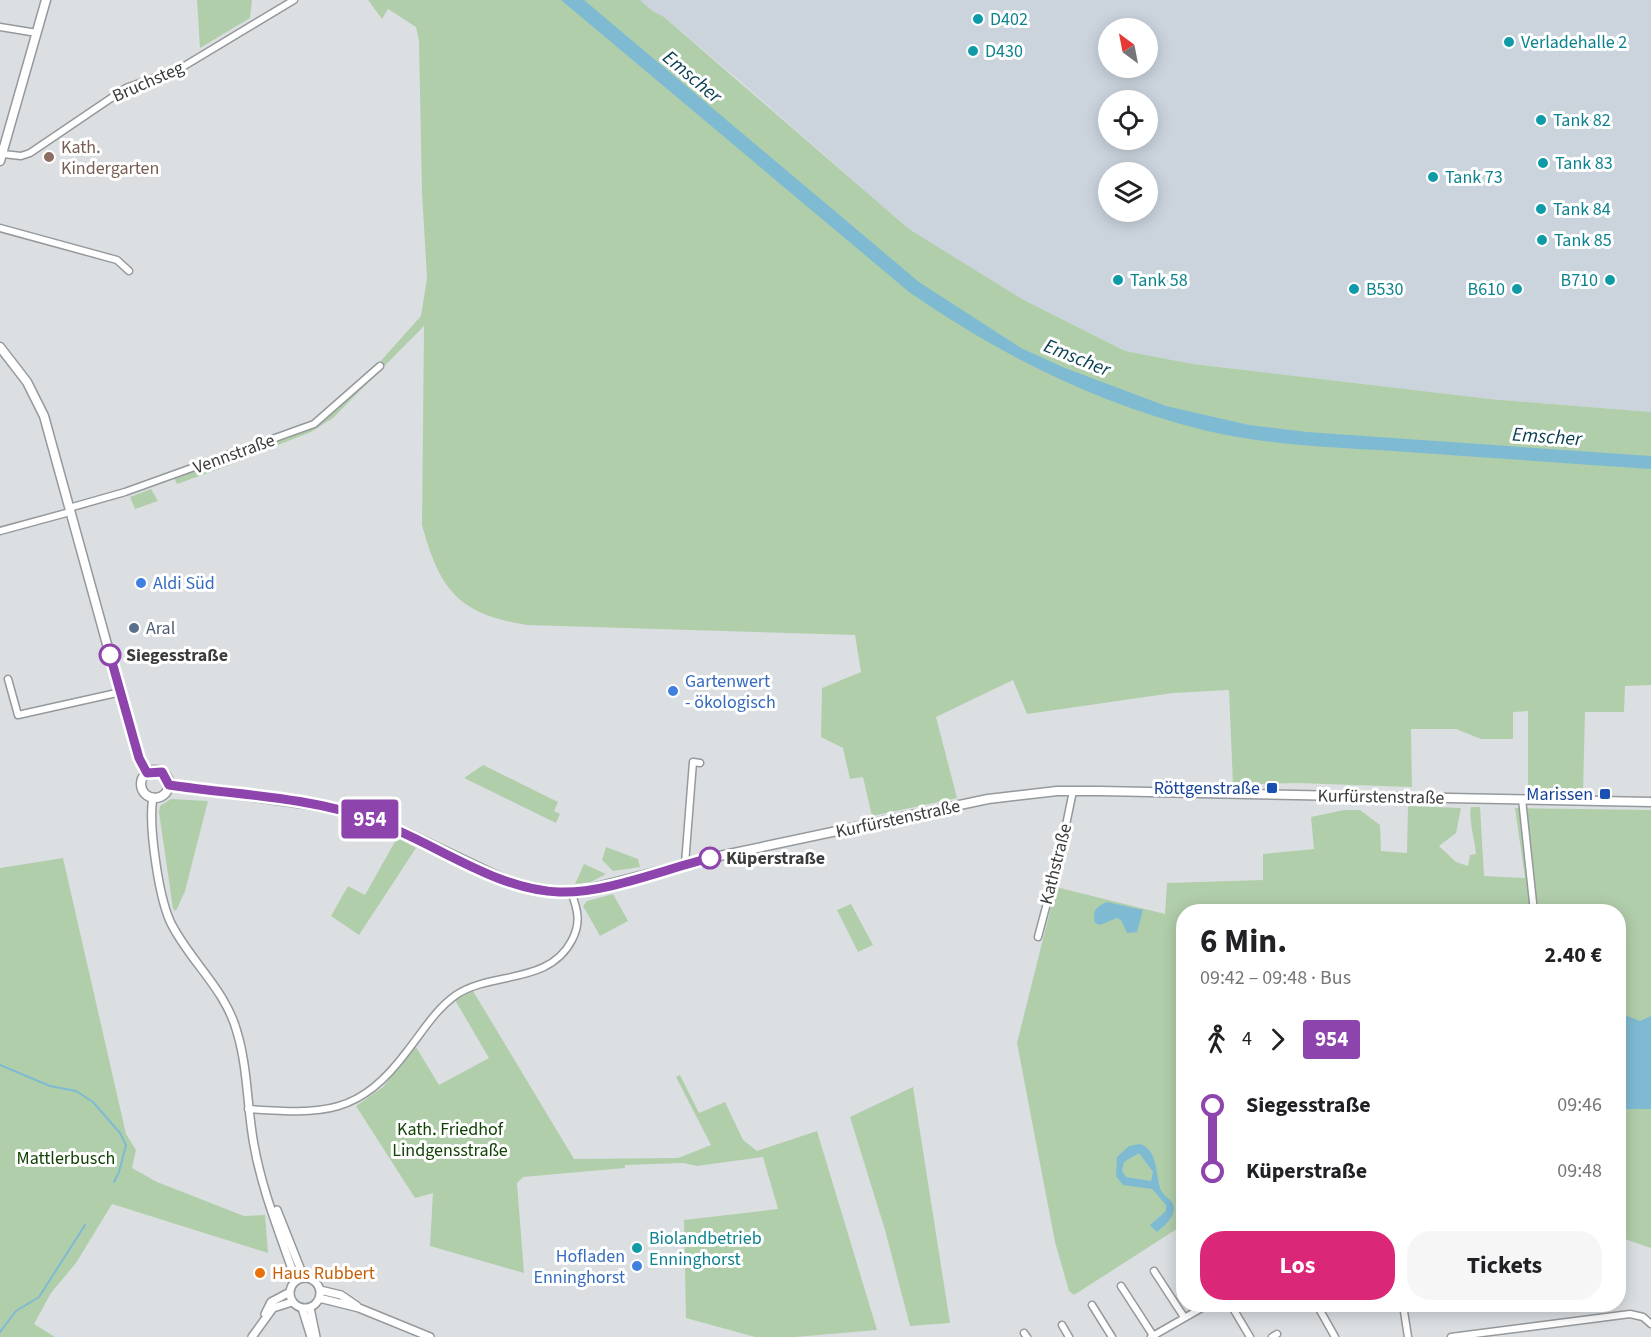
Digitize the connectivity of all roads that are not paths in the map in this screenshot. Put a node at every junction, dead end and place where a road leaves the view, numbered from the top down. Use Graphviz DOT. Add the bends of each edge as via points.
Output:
graph roads {
  1 [pos="46,0"];
  2 [pos="294,0"];
  3 [pos="0,27"];
  4 [pos="37,33"];
  5 [pos="1,158"];
  6 [pos="0,228"];
  7 [pos="129,271"];
  8 [pos="0,347"];
  9 [pos="380,366"];
  10 [pos="69,510"];
  11 [pos="0,531"];
  12 [pos="8,680"];
  13 [pos="121,692"];
  14 [pos="700,763"];
  15 [pos="147,773"];
  16 [pos="169,785"];
  17 [pos="1073,791"];
  18 [pos="153,797"];
  19 [pos="1522,799"];
  20 [pos="1651,802"];
  21 [pos="685,864"];
  22 [pos="571,892"];
  23 [pos="1533,904"];
  24 [pos="1038,937"];
  25 [pos="248,1109"];
  26 [pos="267,1189"];
  27 [pos="1154,1271"];
  28 [pos="304,1278"];
  29 [pos="296,1281"];
  30 [pos="1121,1286"];
  31 [pos="321,1290"];
  32 [pos="290,1292"];
  33 [pos="319,1298"];
  34 [pos="292,1302"];
  35 [pos="1092,1305"];
  36 [pos="1176,1305"];
  37 [pos="306,1308"];
  38 [pos="358,1308"];
  39 [pos="1181,1312"];
  40 [pos="1194,1312"];
  41 [pos="1234,1312"];
  42 [pos="1321,1312"];
  43 [pos="1404,1312"];
  44 [pos="1184,1317"];
  45 [pos="263,1319"];
  46 [pos="1651,1324"];
  47 [pos="1062,1325"];
  48 [pos="252,1337"];
  49 [pos="311,1337"];
  50 [pos="316,1337"];
  51 [pos="430,1337"];
  52 [pos="1069,1337"];
  53 [pos="1112,1337"];
  54 [pos="1153,1337"];
  55 [pos="1250,1337"];
  56 [pos="1335,1337"];
  57 [pos="1408,1337"];
  58 [pos="1451,1337"];
  1 -- 4 [label="main road"];
  2 -- 5 [label="street, Bruchsteg" via="187,65 126,88 30,153"];
  3 -- 4 [label="street"];
  4 -- 5 [label="main road"];
  6 -- 7 [label="street" via="117,260"];
  8 -- 10 [label="main road" via="39,403"];
  9 -- 10 [label="street, Vennstraße" via="314,424"];
  10 -- 11 [label="street, Vennstraße"];
  10 -- 13 [label="main road"];
  12 -- 13 [label="street" via="18,715"];
  13 -- 15 [label="main road" via="138,755"];
  14 -- 21 [label="street" via="693,762"];
  15 -- 16 [label="main road, Kurfürstenstraße" via="162,772"];
  15 -- 18 [label="main road" via="142,787 146,795"];
  16 -- 18 [label="main road" via="163,795"];
  16 -- 22 [label="main road, Kurfürstenstraße" via="334,808 409,834 514,884"];
  17 -- 19 [label="main road, Kurfürstenstraße"];
  17 -- 21 [label="main road, Kurfürstenstraße" via="988,799"];
  17 -- 24 [label="street, Kathstraße"];
  18 -- 25 [label="street" via="151,823 166,912 232,1014"];
  19 -- 20 [label="main road, Kurfürstenstraße"];
  19 -- 23 [label="street"];
  21 -- 22 [label="main road, Kurfürstenstraße"];
  22 -- 25 [label="street" via="579,920 562,955 537,970 473,986 452,998 433,1016 383,1081 363,1096 326,1111"];
  25 -- 26 [label="street" via="254,1148"];
  26 -- 28 [label="street"];
  26 -- 29 [label="street"];
  27 -- 36 [label="street"];
  28 -- 29 [label="street"];
  28 -- 31 [label="street" via="314,1280"];
  29 -- 32 [label="street"];
  30 -- 54 [label="street"];
  31 -- 33 [label="street"];
  31 -- 38 [label="street" via="341,1295"];
  32 -- 34 [label="street"];
  32 -- 45 [label="street" via="271,1302"];
  33 -- 37 [label="street"];
  33 -- 38 [label="street"];
  34 -- 37 [label="street"];
  34 -- 45 [label="street" via="273,1308"];
  35 -- 53 [label="street"];
  37 -- 49 [label="street"];
  37 -- 50 [label="street"];
  38 -- 51 [label="street"];
  39 -- 44 [label="street"];
  40 -- 44 [label="street"];
  41 -- 55 [label="street"];
  42 -- 56 [label="street"];
  43 -- 57 [label="street"];
  44 -- 54 [label="street"];
  45 -- 48 [label="street"];
  46 -- 58 [label="street" via="1630,1314"];
  47 -- 52 [label="street"];
}
